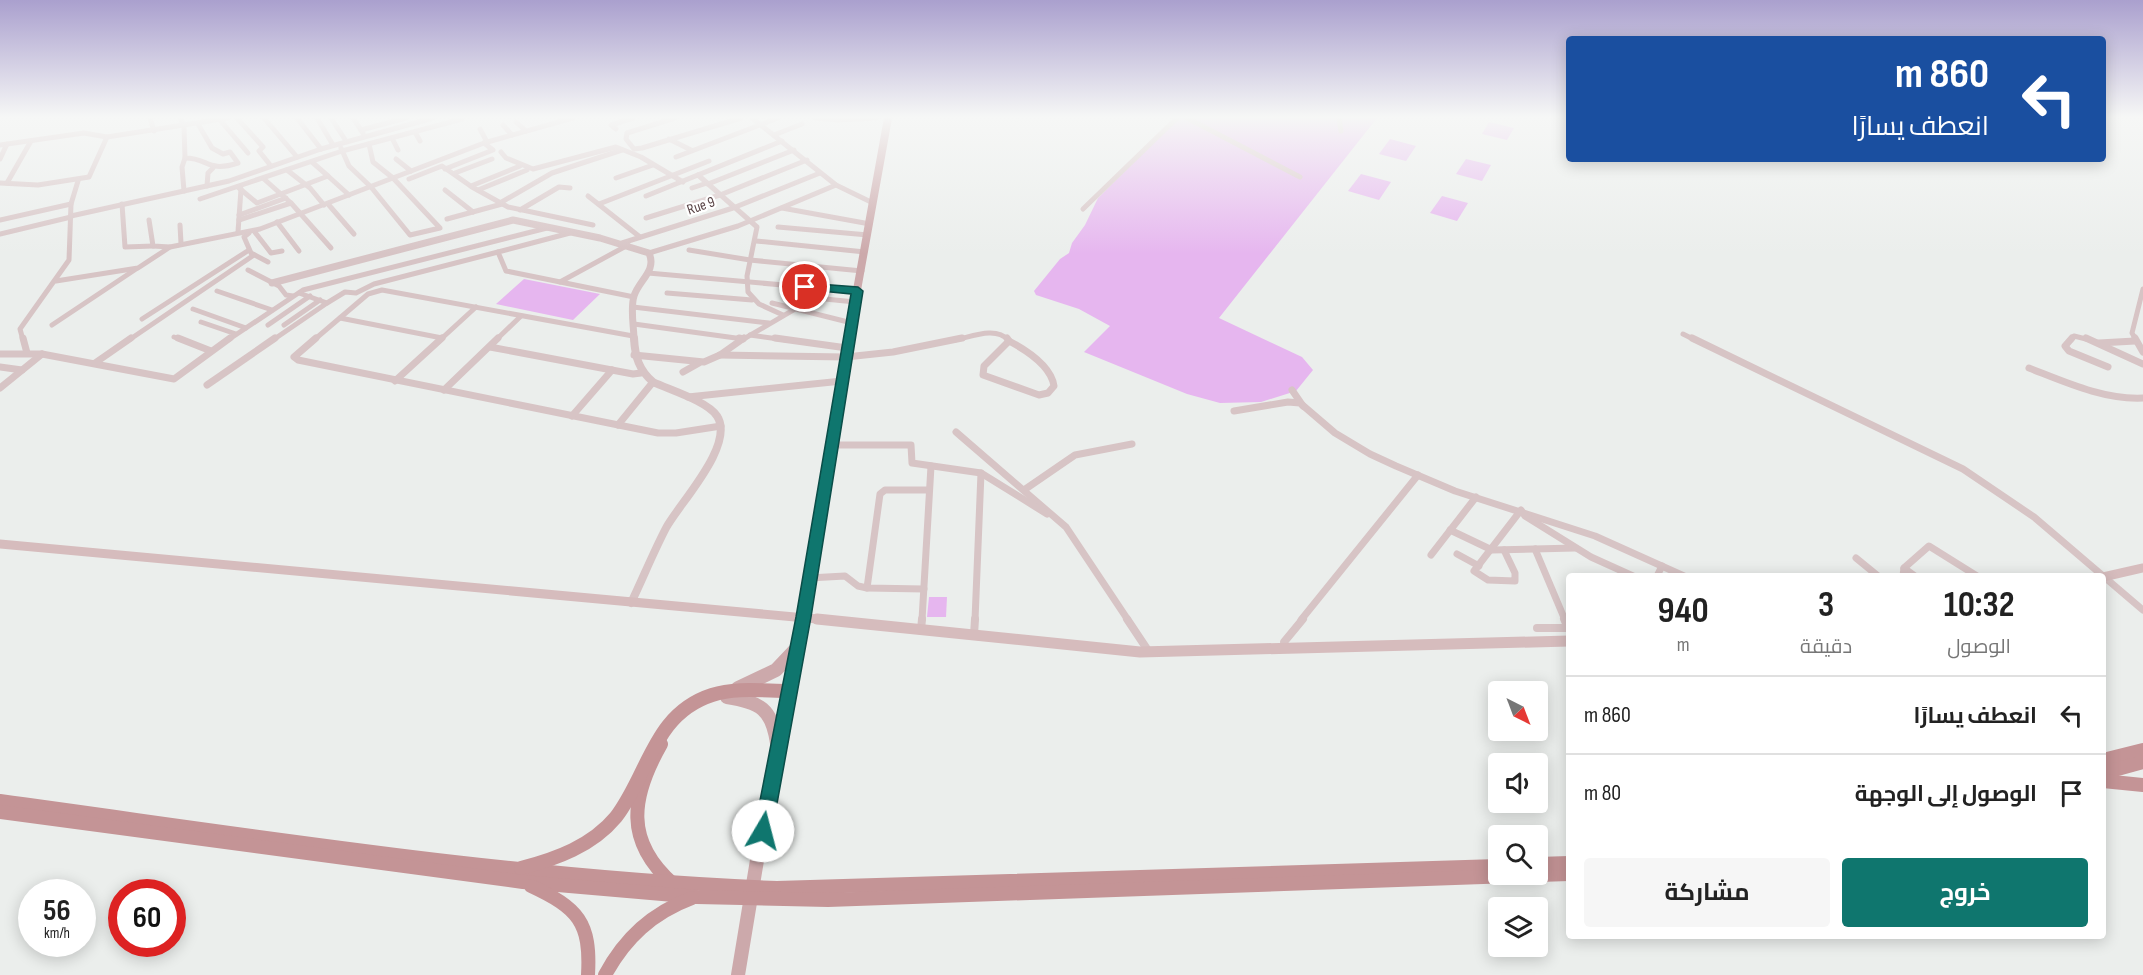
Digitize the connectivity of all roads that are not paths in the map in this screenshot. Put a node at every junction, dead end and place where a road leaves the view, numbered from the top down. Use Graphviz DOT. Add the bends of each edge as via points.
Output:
graph roads {
  1 [pos="18,164"];
  2 [pos="95,164"];
  3 [pos="183,164"];
  4 [pos="202,164"];
  5 [pos="236,164"];
  6 [pos="239,164"];
  7 [pos="267,164"];
  8 [pos="279,164"];
  9 [pos="293,164"];
  10 [pos="306,164"];
  11 [pos="314,164"];
  12 [pos="348,164"];
  13 [pos="375,164"];
  14 [pos="402,164"];
  15 [pos="430,164"];
  16 [pos="459,164"];
  17 [pos="480,164"];
  18 [pos="520,164"];
  19 [pos="552,164"];
  20 [pos="581,164"];
  21 [pos="703,164"];
  22 [pos="726,164"];
  23 [pos="759,164"];
  24 [pos="798,164"];
  25 [pos="810,164"];
  26 [pos="880,164"];
  27 [pos="1130,164"];
  28 [pos="1274,164"];
  29 [pos="652,165"];
  30 [pos="296,166"];
  31 [pos="424,166"];
  32 [pos="520,166"];
  33 [pos="269,167"];
  34 [pos="213,168"];
  35 [pos="445,169"];
  36 [pos="287,170"];
  37 [pos="430,170"];
  38 [pos="527,170"];
  39 [pos="411,171"];
  40 [pos="454,173"];
  41 [pos="820,173"];
  42 [pos="274,175"];
  43 [pos="698,175"];
  44 [pos="245,176"];
  45 [pos="328,176"];
  46 [pos="673,176"];
  47 [pos="1300,177"];
  48 [pos="393,178"];
  49 [pos="616,178"];
  50 [pos="264,179"];
  51 [pos="409,179"];
  52 [pos="78,181"];
  53 [pos="683,182"];
  54 [pos="0,183"];
  55 [pos="7,183"];
  56 [pos="250,183"];
  57 [pos="708,183"];
  58 [pos="306,185"];
  59 [pos="836,185"];
  60 [pos="207,186"];
  61 [pos="471,186"];
  62 [pos="371,187"];
  63 [pos="240,188"];
  64 [pos="570,188"];
  65 [pos="692,188"];
  66 [pos="445,190"];
  67 [pos="478,190"];
  68 [pos="184,191"];
  69 [pos="349,195"];
  70 [pos="720,195"];
  71 [pos="588,196"];
  72 [pos="646,196"];
  73 [pos="286,198"];
  74 [pos="200,199"];
  75 [pos="501,203"];
  76 [pos="873,203"];
  77 [pos="71,204"];
  78 [pos="122,204"];
  79 [pos="326,204"];
  80 [pos="599,204"];
  81 [pos="733,208"];
  82 [pos="782,208"];
  83 [pos="448,209"];
  84 [pos="1083,209"];
  85 [pos="520,210"];
  86 [pos="473,212"];
  87 [pos="303,213"];
  88 [pos="456,216"];
  89 [pos="71,217"];
  90 [pos="239,217"];
  91 [pos="646,218"];
  92 [pos="447,219"];
  93 [pos="0,220"];
  94 [pos="149,220"];
  95 [pos="576,221"];
  96 [pos="751,221"];
  97 [pos="277,222"];
  98 [pos="870,224"];
  99 [pos="180,225"];
  100 [pos="593,225"];
  101 [pos="778,227"];
  102 [pos="547,228"];
  103 [pos="254,231"];
  104 [pos="238,232"];
  105 [pos="424,232"];
  106 [pos="566,232"];
  107 [pos="0,234"];
  108 [pos="354,234"];
  109 [pos="868,236"];
  110 [pos="640,237"];
  111 [pos="431,241"];
  112 [pos="756,241"];
  113 [pos="181,243"];
  114 [pos="625,244"];
  115 [pos="153,246"];
  116 [pos="170,247"];
  117 [pos="332,248"];
  118 [pos="689,250"];
  119 [pos="282,251"];
  120 [pos="299,251"];
  121 [pos="251,252"];
  122 [pos="498,252"];
  123 [pos="865,252"];
  124 [pos="649,253"];
  125 [pos="750,260"];
  126 [pos="268,261"];
  127 [pos="138,268"];
  128 [pos="248,270"];
  129 [pos="862,271"];
  130 [pos="648,273"];
  131 [pos="56,281"];
  132 [pos="560,282"];
  133 [pos="745,282"];
  134 [pos="273,283"];
  135 [pos="374,288"];
  136 [pos="829,289"];
  137 [pos="2143,290"];
  138 [pos="217,291"];
  139 [pos="858,291"];
  140 [pos="667,293"];
  141 [pos="296,294"];
  142 [pos="310,296"];
  143 [pos="634,297"];
  144 [pos="815,298"];
  145 [pos="320,300"];
  146 [pos="752,300"];
  147 [pos="855,302"];
  148 [pos="327,303"];
  149 [pos="772,303"];
  150 [pos="476,307"];
  151 [pos="633,307"];
  152 [pos="796,308"];
  153 [pos="193,309"];
  154 [pos="272,310"];
  155 [pos="783,315"];
  156 [pos="521,316"];
  157 [pos="340,318"];
  158 [pos="142,319"];
  159 [pos="201,322"];
  160 [pos="769,323"];
  161 [pos="852,323"];
  162 [pos="634,324"];
  163 [pos="52,325"];
  164 [pos="268,325"];
  165 [pos="284,325"];
  166 [pos="246,328"];
  167 [pos="236,334"];
  168 [pos="1683,334"];
  169 [pos="750,335"];
  170 [pos="633,336"];
  171 [pos="174,337"];
  172 [pos="442,338"];
  173 [pos="743,339"];
  174 [pos="1010,341"];
  175 [pos="2135,341"];
  176 [pos="2097,343"];
  177 [pos="490,347"];
  178 [pos="211,351"];
  179 [pos="2143,352"];
  180 [pos="27,353"];
  181 [pos="846,353"];
  182 [pos="0,354"];
  183 [pos="42,354"];
  184 [pos="634,355"];
  185 [pos="720,355"];
  186 [pos="95,363"];
  187 [pos="700,363"];
  188 [pos="2143,364"];
  189 [pos="0,367"];
  190 [pos="2108,367"];
  191 [pos="2029,368"];
  192 [pos="22,370"];
  193 [pos="612,370"];
  194 [pos="683,372"];
  195 [pos="642,373"];
  196 [pos="395,381"];
  197 [pos="842,381"];
  198 [pos="652,382"];
  199 [pos="207,385"];
  200 [pos="0,388"];
  201 [pos="444,390"];
  202 [pos="1292,390"];
  203 [pos="688,397"];
  204 [pos="2143,398"];
  205 [pos="1303,406"];
  206 [pos="1234,411"];
  207 [pos="572,416"];
  208 [pos="618,425"];
  209 [pos="721,426"];
  210 [pos="956,432"];
  211 [pos="1132,444"];
  212 [pos="831,445"];
  213 [pos="931,466"];
  214 [pos="981,473"];
  215 [pos="1418,475"];
  216 [pos="929,490"];
  217 [pos="1024,490"];
  218 [pos="1476,497"];
  219 [pos="1521,510"];
  220 [pos="1060,521"];
  221 [pos="1450,530"];
  222 [pos="0,544"];
  223 [pos="1575,548"];
  224 [pos="1535,549"];
  225 [pos="1491,550"];
  226 [pos="1504,550"];
  227 [pos="1457,554"];
  228 [pos="1431,555"];
  229 [pos="1856,558"];
  230 [pos="1479,566"];
  231 [pos="1662,566"];
  232 [pos="2143,568"];
  233 [pos="1903,572"];
  234 [pos="1627,573"];
  235 [pos="1658,573"];
  236 [pos="1677,573"];
  237 [pos="1874,573"];
  238 [pos="1972,573"];
  239 [pos="2101,573"];
  240 [pos="2106,576"];
  241 [pos="2106,577"];
  242 [pos="809,578"];
  243 [pos="867,588"];
  244 [pos="924,590"];
  245 [pos="632,603"];
  246 [pos="2143,610"];
  247 [pos="803,617"];
  248 [pos="1566,621"];
  249 [pos="1537,628"];
  250 [pos="1566,628"];
  251 [pos="921,630"];
  252 [pos="974,634"];
  253 [pos="1566,641"];
  254 [pos="797,646"];
  255 [pos="1285,648"];
  256 [pos="1149,652"];
  257 [pos="729,694"];
  258 [pos="788,694"];
  259 [pos="2143,741"];
  260 [pos="2143,750"];
  261 [pos="779,753"];
  262 [pos="2106,759"];
  263 [pos="2143,762"];
  264 [pos="2106,772"];
  265 [pos="2106,782"];
  266 [pos="2143,785"];
  267 [pos="0,801"];
  268 [pos="0,812"];
  269 [pos="1566,863"];
  270 [pos="1548,864"];
  271 [pos="1488,866"];
  272 [pos="511,870"];
  273 [pos="1566,874"];
  274 [pos="523,882"];
  275 [pos="674,884"];
  276 [pos="697,897"];
  277 [pos="588,975"];
  278 [pos="605,975"];
  279 [pos="738,975"];
  1 -- 55 [label="street"];
  2 -- 52 [label="street" via="90,176"];
  3 -- 68 [label="street"];
  4 -- 34 [label="street"];
  5 -- 34 [label="street"];
  6 -- 44 [label="street"];
  7 -- 33 [label="street"];
  8 -- 33 [label="street"];
  9 -- 30 [label="street"];
  10 -- 30 [label="street"];
  11 -- 45 [label="street"];
  12 -- 62 [label="street"];
  13 -- 48 [label="street"];
  14 -- 39 [label="street"];
  15 -- 31 [label="street"];
  16 -- 35 [label="street"];
  17 -- 40 [label="street"];
  18 -- 19 [label="street" via="533,169"];
  20 -- 75 [label="street" via="552,173"];
  21 -- 46 [label="street"];
  22 -- 43 [label="street"];
  23 -- 57 [label="street"];
  24 -- 70 [label="street"];
  25 -- 41 [label="street"];
  26 -- 76 [label="main road"];
  27 -- 84 [label="street"];
  28 -- 47 [label="street"];
  29 -- 46 [label="street"];
  29 -- 49 [label="street"];
  30 -- 36 [label="street"];
  31 -- 37 [label="street"];
  31 -- 39 [label="street"];
  32 -- 61 [label="street"];
  33 -- 42 [label="street"];
  33 -- 44 [label="street"];
  34 -- 60 [label="street"];
  35 -- 37 [label="street"];
  35 -- 40 [label="street"];
  36 -- 42 [label="street"];
  36 -- 58 [label="street"];
  37 -- 51 [label="street"];
  38 -- 67 [label="street"];
  39 -- 48 [label="street"];
  40 -- 61 [label="street"];
  41 -- 59 [label="street"];
  41 -- 81 [label="street, Rue 9"];
  42 -- 50 [label="street"];
  43 -- 53 [label="street"];
  43 -- 57 [label="street"];
  44 -- 56 [label="street"];
  44 -- 60 [label="street"];
  45 -- 58 [label="street"];
  45 -- 69 [label="street"];
  46 -- 53 [label="street"];
  46 -- 80 [label="street"];
  48 -- 62 [label="street"];
  48 -- 105 [label="street" via="440,228"];
  50 -- 56 [label="street"];
  50 -- 73 [label="street"];
  52 -- 55 [label="street"];
  52 -- 77 [label="street"];
  53 -- 72 [label="street"];
  54 -- 55 [label="street"];
  56 -- 63 [label="street"];
  57 -- 65 [label="street"];
  57 -- 70 [label="street"];
  58 -- 73 [label="street"];
  58 -- 79 [label="street"];
  59 -- 76 [label="street"];
  59 -- 82 [label="street"];
  60 -- 68 [label="street"];
  61 -- 67 [label="street"];
  62 -- 69 [label="street"];
  62 -- 105 [label="street" via="410,235"];
  63 -- 73 [label="street" via="257,203"];
  63 -- 74 [label="street"];
  63 -- 90 [label="street"];
  64 -- 85 [label="street" via="559,187"];
  66 -- 86 [label="street"];
  67 -- 75 [label="street"];
  68 -- 78 [label="street"];
  69 -- 79 [label="street"];
  70 -- 81 [label="street"];
  70 -- 91 [label="street"];
  71 -- 80 [label="street"];
  73 -- 87 [label="street"];
  73 -- 90 [label="street"];
  75 -- 85 [label="street"];
  75 -- 86 [label="street"];
  76 -- 98 [label="main road"];
  77 -- 89 [label="street"];
  77 -- 93 [label="street"];
  78 -- 89 [label="street"];
  78 -- 115 [label="street" via="125,247"];
  79 -- 87 [label="street"];
  79 -- 108 [label="street"];
  80 -- 110 [label="street"];
  81 -- 96 [label="street"];
  81 -- 110 [label="street, Rue 9"];
  82 -- 96 [label="street"];
  82 -- 98 [label="street"];
  83 -- 88 [label="street"];
  85 -- 95 [label="street"];
  86 -- 88 [label="street"];
  87 -- 97 [label="street"];
  87 -- 117 [label="street"];
  88 -- 92 [label="street"];
  89 -- 107 [label="street"];
  89 -- 131 [label="street" via="69,260"];
  90 -- 104 [label="street"];
  94 -- 115 [label="street"];
  95 -- 100 [label="street"];
  95 -- 106 [label="street"];
  96 -- 112 [label="street" via="758,230"];
  96 -- 124 [label="street"];
  97 -- 103 [label="street"];
  97 -- 120 [label="street"];
  98 -- 109 [label="main road"];
  99 -- 113 [label="street"];
  101 -- 109 [label="street"];
  102 -- 106 [label="street"];
  102 -- 111 [label="street" via="510,220"];
  102 -- 141 [label="street"];
  103 -- 104 [label="street"];
  103 -- 119 [label="street" via="271,253"];
  103 -- 121 [label="street" via="244,237"];
  104 -- 113 [label="street"];
  105 -- 111 [label="street"];
  106 -- 114 [label="street"];
  106 -- 122 [label="street"];
  109 -- 123 [label="main road"];
  110 -- 114 [label="street, Rue 9"];
  111 -- 134 [label="street"];
  112 -- 123 [label="street"];
  112 -- 125 [label="street"];
  113 -- 116 [label="street"];
  114 -- 124 [label="street"];
  114 -- 132 [label="street, Rue 9"];
  115 -- 116 [label="street"];
  116 -- 127 [label="street"];
  118 -- 125 [label="street"];
  121 -- 126 [label="street"];
  121 -- 158 [label="street"];
  121 -- 186 [label="street"];
  122 -- 132 [label="street" via="506,271"];
  122 -- 135 [label="street"];
  123 -- 129 [label="main road"];
  124 -- 130 [label="street" via="652,262"];
  125 -- 129 [label="street"];
  125 -- 133 [label="street"];
  127 -- 131 [label="street"];
  127 -- 163 [label="street"];
  128 -- 134 [label="street"];
  129 -- 139 [label="main road"];
  130 -- 133 [label="street"];
  130 -- 143 [label="street"];
  131 -- 180 [label="street" via="20,329"];
  132 -- 143 [label="street"];
  133 -- 136 [label="street"];
  133 -- 146 [label="street"];
  134 -- 141 [label="street" via="286,295"];
  135 -- 148 [label="street" via="345,292"];
  135 -- 150 [label="street"];
  135 -- 157 [label="street"];
  136 -- 139 [label="street"];
  136 -- 144 [label="street"];
  137 -- 175 [label="street" via="2132,333"];
  138 -- 154 [label="street"];
  139 -- 147 [label="main road"];
  140 -- 146 [label="street"];
  141 -- 142 [label="street"];
  141 -- 154 [label="street"];
  142 -- 145 [label="street"];
  142 -- 164 [label="street"];
  143 -- 151 [label="street"];
  144 -- 147 [label="street"];
  144 -- 152 [label="street"];
  145 -- 148 [label="street"];
  145 -- 165 [label="street"];
  146 -- 155 [label="street"];
  147 -- 161 [label="main road"];
  148 -- 199 [label="street"];
  149 -- 152 [label="street"];
  150 -- 156 [label="street"];
  150 -- 172 [label="street"];
  151 -- 160 [label="street"];
  151 -- 162 [label="street"];
  152 -- 155 [label="street"];
  152 -- 161 [label="street"];
  153 -- 166 [label="street"];
  154 -- 166 [label="street"];
  155 -- 160 [label="street"];
  156 -- 170 [label="street"];
  156 -- 177 [label="street"];
  157 -- 172 [label="street"];
  157 -- 196 [label="street" via="294,358"];
  159 -- 167 [label="street"];
  160 -- 169 [label="street"];
  161 -- 181 [label="main road"];
  162 -- 170 [label="street"];
  162 -- 173 [label="street"];
  166 -- 167 [label="street"];
  167 -- 178 [label="street"];
  168 -- 239 [label="street" via="1963,469 2022,507"];
  169 -- 173 [label="street"];
  169 -- 181 [label="street"];
  170 -- 184 [label="street"];
  171 -- 178 [label="street"];
  172 -- 196 [label="street"];
  173 -- 185 [label="street"];
  174 -- 174 [label="street" via="1029,352 1053,378 1054,386 1048,393 1039,395 983,375 984,366"];
  174 -- 181 [label="street" via="991,332 893,352"];
  175 -- 176 [label="street"];
  175 -- 179 [label="street"];
  176 -- 188 [label="street"];
  176 -- 190 [label="street" via="2077,335 2065,346"];
  177 -- 193 [label="street"];
  177 -- 201 [label="street"];
  178 -- 186 [label="street" via="174,379"];
  180 -- 182 [label="street"];
  180 -- 183 [label="street"];
  181 -- 185 [label="street"];
  181 -- 197 [label="main road"];
  183 -- 186 [label="street"];
  183 -- 192 [label="street"];
  184 -- 187 [label="street"];
  184 -- 195 [label="street"];
  185 -- 187 [label="street"];
  187 -- 194 [label="street"];
  189 -- 192 [label="street"];
  191 -- 204 [label="street" via="2113,396"];
  192 -- 200 [label="street"];
  193 -- 195 [label="street"];
  193 -- 207 [label="street"];
  195 -- 198 [label="street"];
  196 -- 201 [label="street"];
  197 -- 203 [label="street"];
  197 -- 212 [label="main road"];
  198 -- 203 [label="street"];
  198 -- 208 [label="street"];
  201 -- 207 [label="street"];
  202 -- 205 [label="street"];
  203 -- 209 [label="street" via="713,412"];
  205 -- 206 [label="street" via="1288,402"];
  205 -- 215 [label="street" via="1361,449"];
  207 -- 208 [label="street"];
  208 -- 209 [label="street" via="664,434"];
  209 -- 245 [label="street" via="702,479 667,526"];
  210 -- 217 [label="street"];
  211 -- 217 [label="street" via="1075,455"];
  212 -- 213 [label="street" via="911,445 912,463"];
  212 -- 242 [label="main road"];
  213 -- 214 [label="street"];
  213 -- 216 [label="street"];
  214 -- 220 [label="street"];
  214 -- 252 [label="street"];
  215 -- 218 [label="street"];
  215 -- 255 [label="street" via="1284,642"];
  216 -- 243 [label="street" via="885,490 880,494"];
  216 -- 244 [label="street"];
  217 -- 220 [label="street"];
  218 -- 219 [label="street"];
  218 -- 221 [label="street"];
  219 -- 223 [label="street"];
  219 -- 225 [label="street"];
  219 -- 231 [label="street" via="1595,536"];
  220 -- 256 [label="street"];
  221 -- 225 [label="street"];
  221 -- 228 [label="street"];
  222 -- 245 [label="main road"];
  223 -- 224 [label="street"];
  223 -- 234 [label="street"];
  224 -- 226 [label="street"];
  224 -- 248 [label="street"];
  225 -- 226 [label="street"];
  225 -- 230 [label="street"];
  226 -- 230 [label="street" via="1515,581 1491,582 1480,578 1474,571"];
  227 -- 230 [label="street"];
  229 -- 237 [label="street"];
  231 -- 235 [label="street"];
  231 -- 236 [label="street"];
  232 -- 240 [label="main road"];
  233 -- 238 [label="street" via="1929,546"];
  241 -- 246 [label="street"];
  242 -- 243 [label="street" via="845,576"];
  242 -- 247 [label="main road"];
  243 -- 244 [label="street"];
  244 -- 251 [label="street"];
  245 -- 247 [label="main road"];
  247 -- 251 [label="main road"];
  247 -- 254 [label="main road"];
  249 -- 250 [label="street"];
  251 -- 252 [label="main road"];
  252 -- 256 [label="main road"];
  253 -- 255 [label="main road"];
  254 -- 257 [label="main road" via="776,670"];
  254 -- 258 [label="main road"];
  255 -- 256 [label="main road"];
  257 -- 258 [label="highway"];
  257 -- 261 [label="main road" via="764,708 774,722"];
  257 -- 272 [label="highway" via="705,697 676,715 649,750 623,806 592,840 555,858"];
  257 -- 275 [label="highway" via="689,712 670,731 643,784 636,817 638,838 645,857"];
  258 -- 261 [label="main road"];
  259 -- 262 [label="highway"];
  260 -- 262 [label="highway"];
  261 -- 279 [label="main road" via="765,812"];
  263 -- 264 [label="highway"];
  265 -- 266 [label="highway"];
  267 -- 272 [label="highway"];
  268 -- 274 [label="highway"];
  269 -- 270 [label="highway"];
  271 -- 275 [label="highway" via="787,888"];
  272 -- 275 [label="highway"];
  273 -- 276 [label="highway" via="828,900"];
  274 -- 276 [label="highway"];
  274 -- 277 [label="highway" via="559,898 578,914 589,942"];
  276 -- 278 [label="highway" via="671,906 646,922 624,943"];
}
